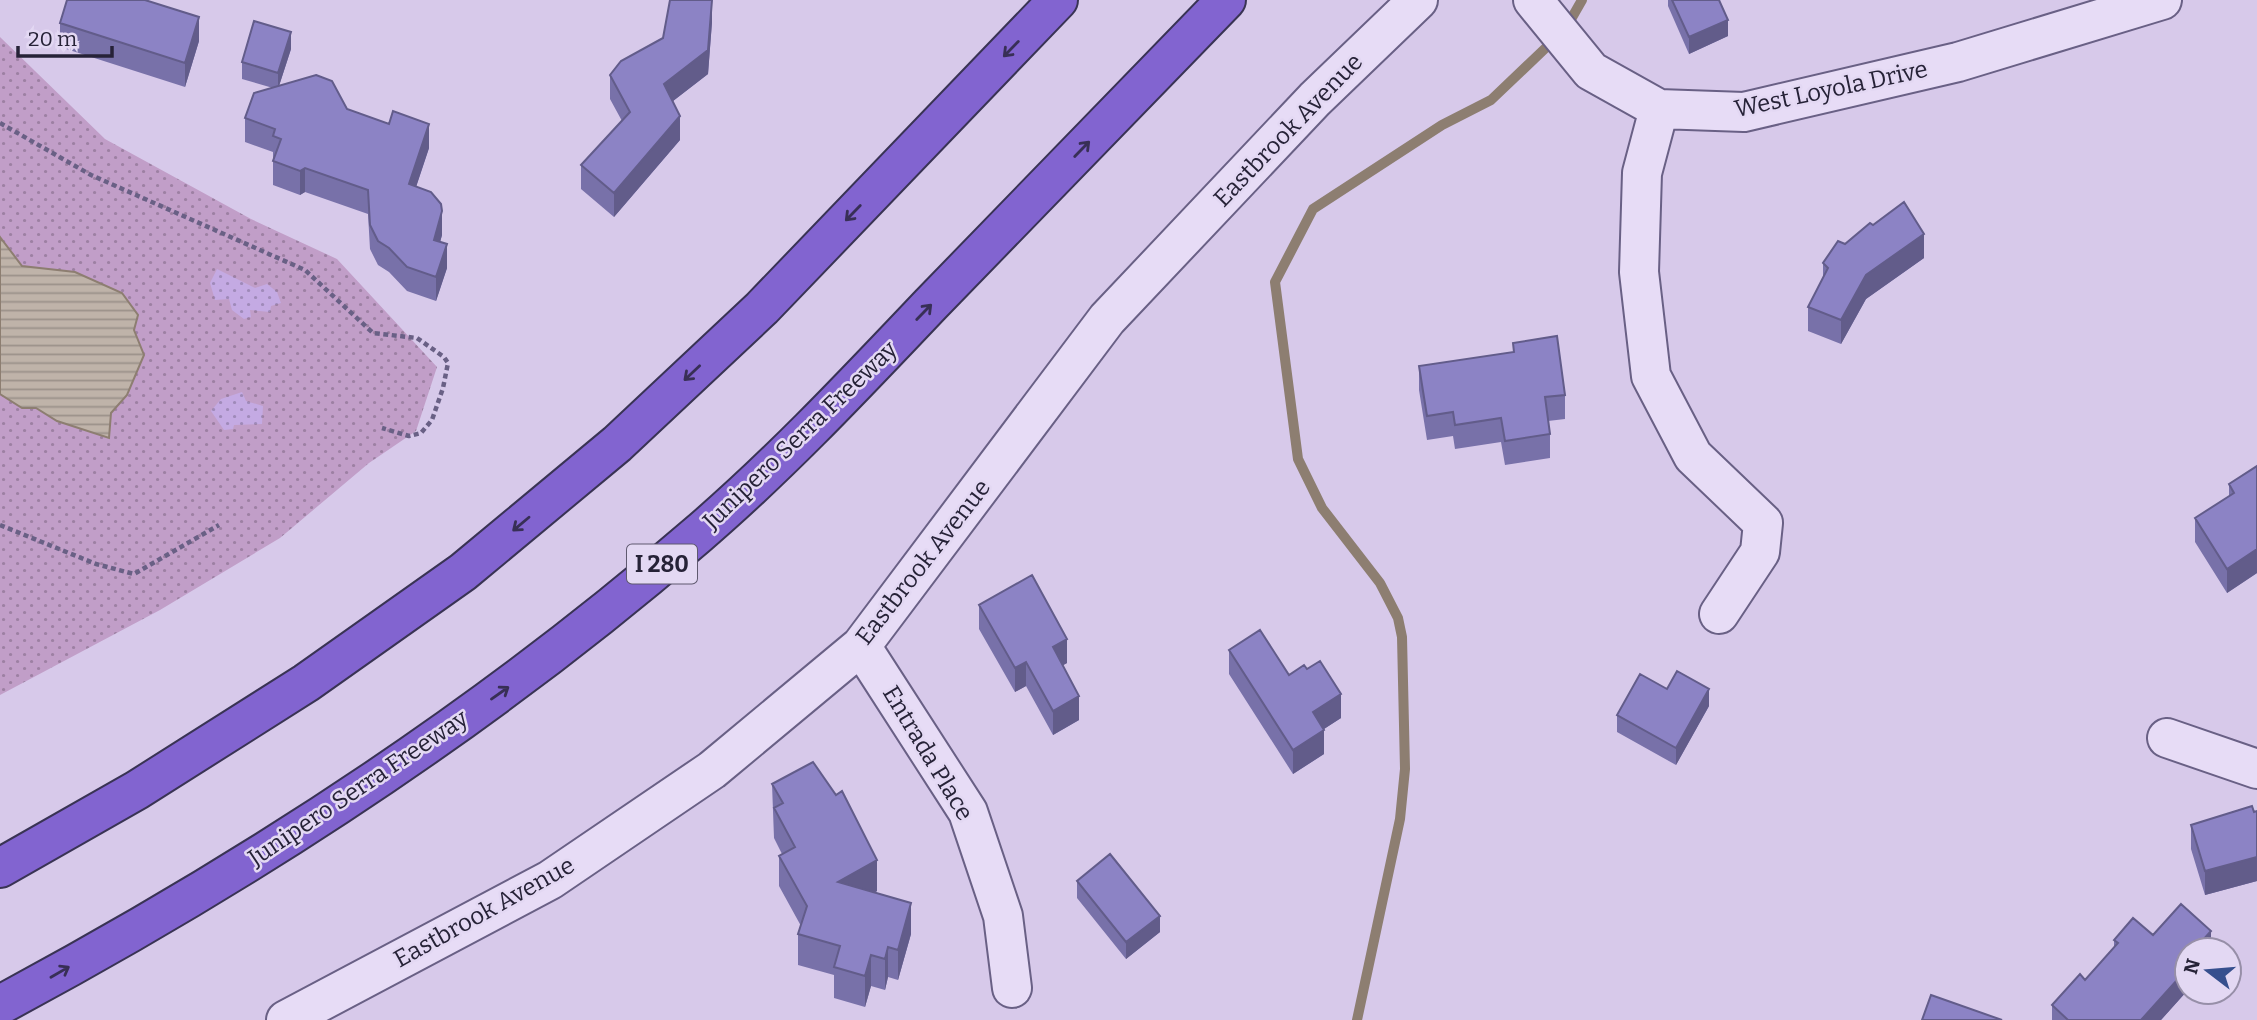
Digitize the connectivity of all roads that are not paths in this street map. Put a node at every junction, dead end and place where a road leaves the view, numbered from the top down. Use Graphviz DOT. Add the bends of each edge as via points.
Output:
graph roads {
  1 [pos="1058,0"];
  2 [pos="1226,0"];
  3 [pos="1418,0"];
  4 [pos="1533,0"];
  5 [pos="2162,0"];
  6 [pos="1658,109"];
  7 [pos="1719,614"];
  8 [pos="861,646"];
  9 [pos="2167,738"];
  10 [pos="2257,769"];
  11 [pos="0,868"];
  12 [pos="1012,988"];
  13 [pos="0,1005"];
  14 [pos="286,1020"];
  1 -- 11 [label="highway, one-way" via="762,308 617,444 463,572 284,697 137,790"];
  13 -- 2 [label="highway, Junipero Serra Freeway / I 280, one-way" via="192,897 366,787 527,674 699,534 853,386"];
  3 -- 8 [label="street, Eastbrook Avenue" via="1315,99 1107,319"];
  4 -- 6 [label="street, West Loyola Drive" via="1591,71"];
  5 -- 6 [label="street, West Loyola Drive" via="1958,62 1744,112"];
  6 -- 7 [label="street" via="1642,173 1640,222 1639,272 1651,376 1693,456 1763,523 1760,552"];
  8 -- 12 [label="street, Entrada Place" via="968,812 1003,915"];
  8 -- 14 [label="street, Eastbrook Avenue" via="712,770 550,880"];
  9 -- 10 [label="street"];
}
